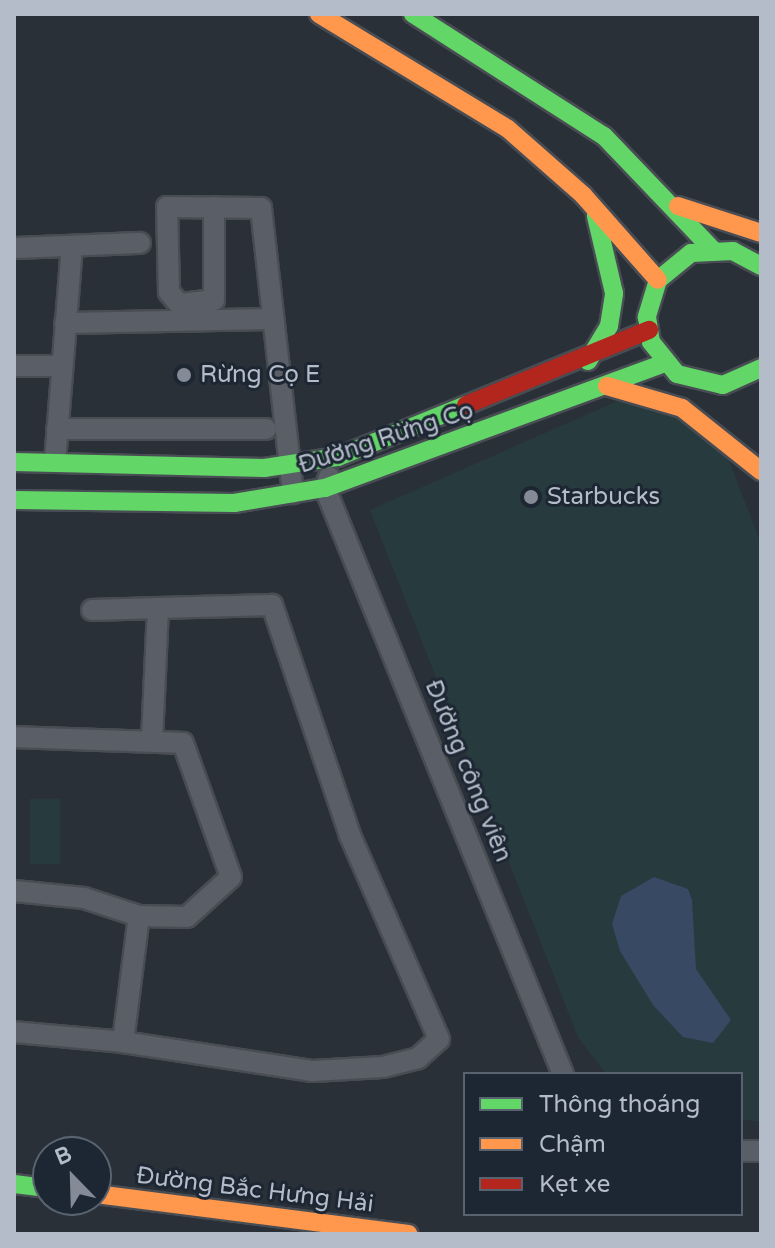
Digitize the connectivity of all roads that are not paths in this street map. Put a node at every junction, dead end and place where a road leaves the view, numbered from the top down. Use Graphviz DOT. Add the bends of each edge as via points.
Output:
graph roads {
  1 [pos="319,14"];
  2 [pos="413,14"];
  3 [pos="673,204"];
  4 [pos="214,207"];
  5 [pos="593,207"];
  6 [pos="761,233"];
  7 [pos="140,243"];
  8 [pos="72,247"];
  9 [pos="14,248"];
  10 [pos="712,249"];
  11 [pos="761,266"];
  12 [pos="658,280"];
  13 [pos="273,319"];
  14 [pos="65,323"];
  15 [pos="649,330"];
  16 [pos="588,361"];
  17 [pos="665,363"];
  18 [pos="14,366"];
  19 [pos="61,366"];
  20 [pos="761,368"];
  21 [pos="720,385"];
  22 [pos="607,386"];
  23 [pos="732,409"];
  24 [pos="57,429"];
  25 [pos="266,429"];
  26 [pos="745,433"];
  27 [pos="338,457"];
  28 [pos="14,462"];
  29 [pos="55,462"];
  30 [pos="289,464"];
  31 [pos="761,471"];
  32 [pos="325,488"];
  33 [pos="293,493"];
  34 [pos="14,500"];
  35 [pos="158,608"];
  36 [pos="92,610"];
  37 [pos="14,737"];
  38 [pos="152,741"];
  39 [pos="14,891"];
  40 [pos="139,916"];
  41 [pos="14,1032"];
  42 [pos="123,1042"];
  43 [pos="562,1072"];
  44 [pos="112,1196"];
  45 [pos="408,1234"];
  1 -- 5 [label="main road" via="508,129"];
  2 -- 3 [label="main road" via="562,105"];
  3 -- 6 [label="main road"];
  3 -- 10 [label="main road"];
  4 -- 4 [label="street" via="214,300 179,304 169,292 167,207"];
  4 -- 13 [label="street" via="261,208"];
  5 -- 12 [label="main road"];
  5 -- 16 [label="main road" via="614,293 609,326"];
  7 -- 8 [label="street"];
  8 -- 9 [label="street"];
  8 -- 14 [label="street"];
  10 -- 11 [label="main road"];
  10 -- 12 [label="main road" via="691,253"];
  12 -- 15 [label="main road"];
  13 -- 14 [label="street"];
  13 -- 30 [label="street"];
  14 -- 19 [label="street"];
  15 -- 16 [label="main road, Đường Rừng Cọ"];
  15 -- 17 [label="main road"];
  16 -- 27 [label="main road, Đường Rừng Cọ"];
  17 -- 21 [label="main road" via="699,384"];
  17 -- 22 [label="main road, Đường Rừng Cọ"];
  18 -- 19 [label="street"];
  19 -- 24 [label="street"];
  20 -- 21 [label="main road"];
  21 -- 23 [label="main road"];
  22 -- 31 [label="main road" via="682,408"];
  22 -- 32 [label="main road, Đường Rừng Cọ"];
  24 -- 25 [label="street"];
  24 -- 29 [label="street"];
  26 -- 31 [label="main road"];
  27 -- 30 [label="main road, Đường Rừng Cọ"];
  27 -- 32 [label="street"];
  28 -- 29 [label="main road, Đường Rừng Cọ"];
  29 -- 30 [label="main road, Đường Rừng Cọ"];
  30 -- 33 [label="street"];
  32 -- 33 [label="main road, Đường Rừng Cọ"];
  32 -- 43 [label="street, Đường công viên"];
  33 -- 34 [label="main road, Đường Rừng Cọ" via="234,503"];
  35 -- 36 [label="street"];
  35 -- 38 [label="street"];
  35 -- 42 [label="street" via="272,605 350,835 439,1039 418,1058 383,1067 313,1071"];
  37 -- 38 [label="street"];
  38 -- 40 [label="street" via="183,743 231,877 187,917"];
  39 -- 40 [label="street" via="84,898"];
  40 -- 42 [label="street"];
  41 -- 42 [label="street"];
  44 -- 45 [label="main road, Đường Bắc Hưng Hải"];
}
